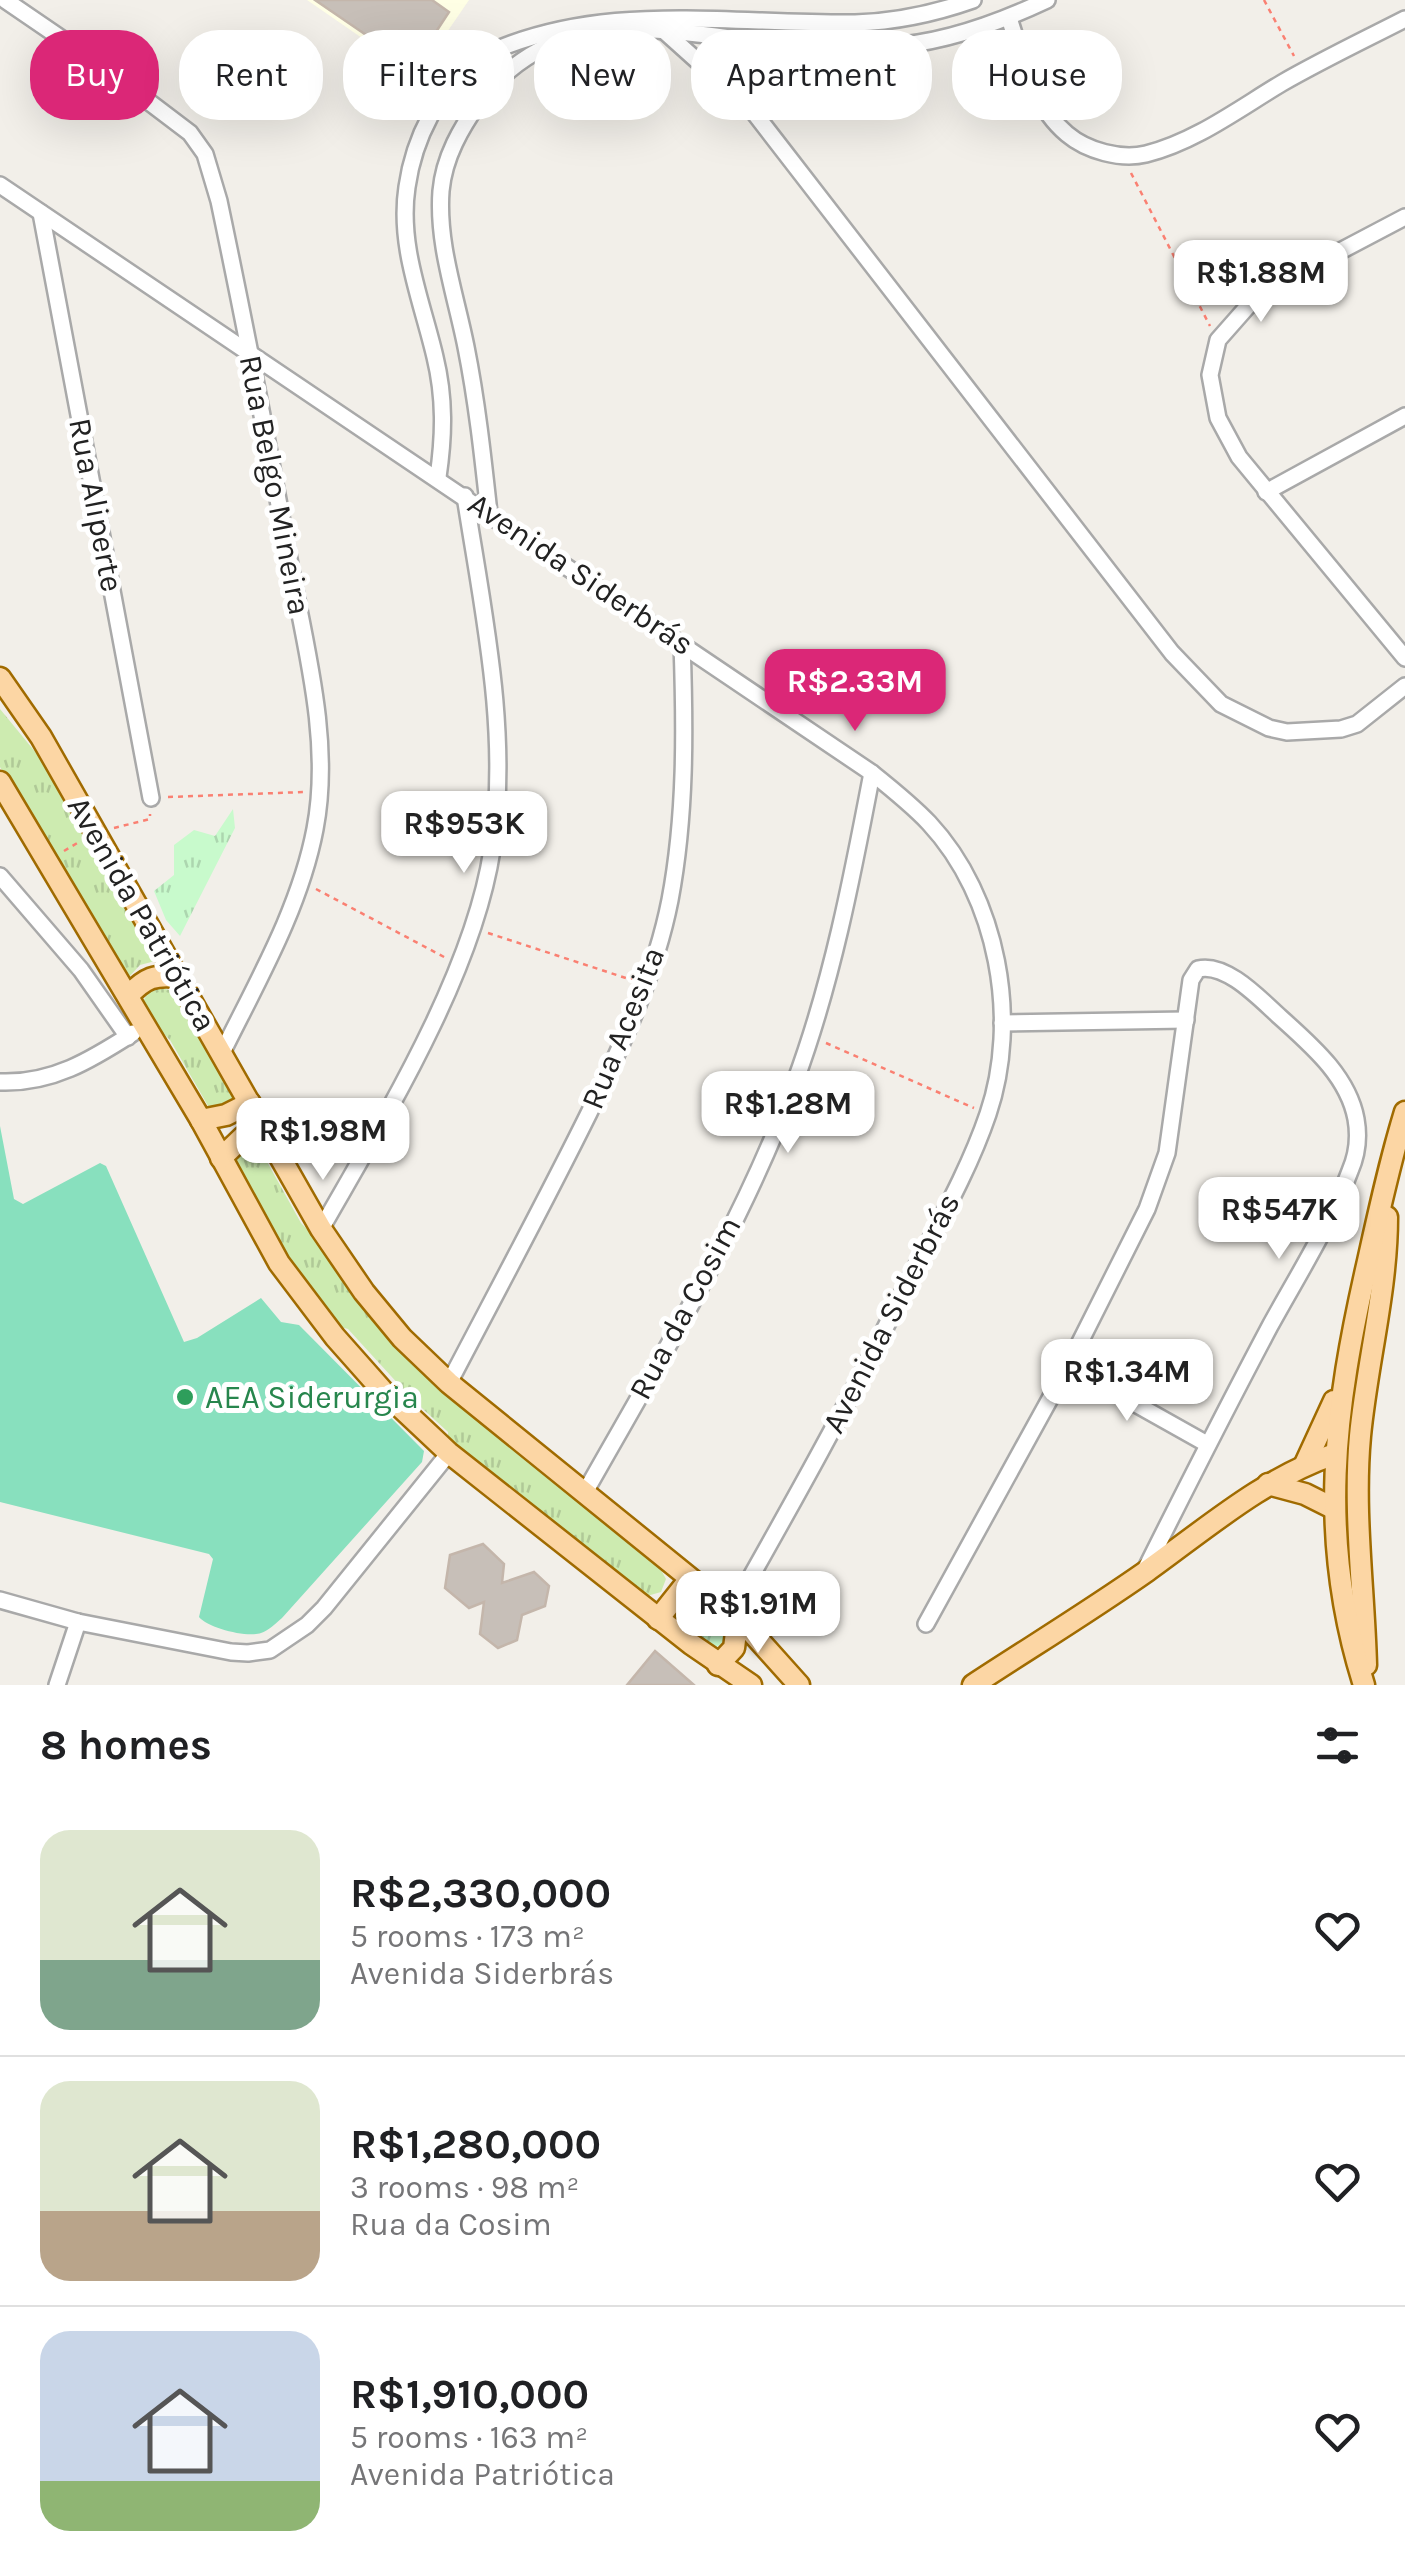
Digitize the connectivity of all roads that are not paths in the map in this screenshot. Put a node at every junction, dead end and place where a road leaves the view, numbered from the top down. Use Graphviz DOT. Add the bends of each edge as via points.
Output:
graph roads {
  1 [pos="4,0"];
  2 [pos="728,0"];
  3 [pos="973,0"];
  4 [pos="1047,0"];
  5 [pos="660,2"];
  6 [pos="746,14"];
  7 [pos="1009,18"];
  8 [pos="1405,19"];
  9 [pos="886,21"];
  10 [pos="856,23"];
  11 [pos="548,30"];
  12 [pos="596,30"];
  13 [pos="663,30"];
  14 [pos="856,30"];
  15 [pos="887,30"];
  16 [pos="671,37"];
  17 [pos="932,39"];
  18 [pos="534,53"];
  19 [pos="691,55"];
  20 [pos="760,120"];
  21 [pos="0,184"];
  22 [pos="40,213"];
  23 [pos="1405,217"];
  24 [pos="250,351"];
  25 [pos="1405,416"];
  26 [pos="438,477"];
  27 [pos="1266,492"];
  28 [pos="465,496"];
  29 [pos="490,513"];
  30 [pos="682,643"];
  31 [pos="1405,658"];
  32 [pos="0,678"];
  33 [pos="1405,686"];
  34 [pos="872,773"];
  35 [pos="0,782"];
  36 [pos="150,798"];
  37 [pos="0,876"];
  38 [pos="178,977"];
  39 [pos="129,995"];
  40 [pos="1186,1020"];
  41 [pos="1002,1024"];
  42 [pos="136,1031"];
  43 [pos="222,1053"];
  44 [pos="0,1082"];
  45 [pos="250,1103"];
  46 [pos="1405,1112"];
  47 [pos="202,1120"];
  48 [pos="273,1143"];
  49 [pos="221,1158"];
  50 [pos="1387,1174"];
  51 [pos="320,1229"];
  52 [pos="1068,1366"];
  53 [pos="449,1383"];
  54 [pos="1342,1386"];
  55 [pos="1364,1398"];
  56 [pos="1207,1444"];
  57 [pos="449,1453"];
  58 [pos="1336,1454"];
  59 [pos="1304,1464"];
  60 [pos="1268,1484"];
  61 [pos="1358,1487"];
  62 [pos="584,1494"];
  63 [pos="1335,1509"];
  64 [pos="1143,1573"];
  65 [pos="689,1580"];
  66 [pos="0,1600"];
  67 [pos="735,1615"];
  68 [pos="658,1620"];
  69 [pos="78,1622"];
  70 [pos="926,1624"];
  71 [pos="718,1665"];
  72 [pos="57,1685"];
  73 [pos="751,1685"];
  74 [pos="799,1685"];
  75 [pos="972,1685"];
  76 [pos="1365,1685"];
  1 -- 24 [label="street, Rua Belgo Mineira" via="170,116 199,144 219,201"];
  2 -- 6 [label="street"];
  3 -- 9 [label="street"];
  4 -- 7 [label="street"];
  5 -- 6 [label="street"];
  6 -- 10 [label="street"];
  7 -- 8 [label="street" via="1036,91 1056,123 1080,142 1122,156 1193,136"];
  7 -- 17 [label="street"];
  9 -- 10 [label="street"];
  9 -- 15 [label="street"];
  10 -- 14 [label="street"];
  11 -- 26 [label="street" via="544,16 462,71 424,128 410,168 406,242 443,406"];
  12 -- 13 [label="street"];
  16 -- 19 [label="street"];
  18 -- 29 [label="street" via="488,91 462,127 441,187 440,223 478,409"];
  20 -- 33 [label="street" via="1172,653 1222,704 1269,728 1306,733 1357,724"];
  21 -- 22 [label="street, Avenida Siderbrás"];
  22 -- 24 [label="street, Avenida Siderbrás"];
  22 -- 36 [label="street, Rua Aliperte"];
  23 -- 27 [label="street" via="1270,290 1218,340 1210,375 1213,404"];
  24 -- 26 [label="street, Avenida Siderbrás"];
  24 -- 43 [label="street, Rua Belgo Mineira" via="305,644 321,792 302,882"];
  25 -- 27 [label="street"];
  26 -- 28 [label="street, Avenida Siderbrás"];
  27 -- 31 [label="street"];
  28 -- 29 [label="street, Avenida Siderbrás"];
  28 -- 51 [label="street" via="494,692 492,852 459,964"];
  29 -- 30 [label="street, Avenida Siderbrás"];
  30 -- 34 [label="street, Avenida Siderbrás"];
  30 -- 53 [label="street, Rua Acesita" via="682,808 670,901 646,984 564,1164"];
  32 -- 38 [label="main road, Avenida Patriótica" via="41,737"];
  34 -- 41 [label="street, Avenida Siderbrás" via="930,824 964,872 991,940"];
  34 -- 62 [label="street, Rua da Cosim" via="847,906 780,1121 716,1254"];
  35 -- 39 [label="main road, Avenida Patriótica"];
  37 -- 42 [label="street"];
  38 -- 39 [label="main road" via="148,978"];
  38 -- 43 [label="main road, Avenida Patriótica"];
  39 -- 42 [label="main road, Avenida Patriótica"];
  40 -- 41 [label="street"];
  40 -- 52 [label="street" via="1167,1154 1148,1210"];
  40 -- 56 [label="street" via="1195,972 1207,967 1230,976 1336,1073 1357,1135 1350,1172 1328,1218"];
  41 -- 67 [label="street, Avenida Siderbrás" via="988,1114 846,1408"];
  42 -- 44 [label="street" via="68,1071"];
  42 -- 47 [label="main road, Avenida Patriótica"];
  43 -- 45 [label="main road, Avenida Patriótica"];
  45 -- 47 [label="main road"];
  45 -- 48 [label="main road, Avenida Patriótica"];
  46 -- 50 [label="main road"];
  47 -- 49 [label="main road, Avenida Patriótica"];
  48 -- 49 [label="main road" via="243,1136"];
  48 -- 51 [label="main road, Avenida Patriótica"];
  49 -- 57 [label="main road, Avenida Patriótica" via="280,1263 324,1323"];
  50 -- 54 [label="main road"];
  50 -- 55 [label="main road" via="1384,1277"];
  51 -- 53 [label="main road, Avenida Patriótica" via="402,1338"];
  52 -- 56 [label="street"];
  52 -- 70 [label="street"];
  53 -- 62 [label="main road, Avenida Patriótica"];
  54 -- 58 [label="main road"];
  54 -- 59 [label="main road"];
  55 -- 58 [label="main road"];
  55 -- 61 [label="main road"];
  56 -- 64 [label="street"];
  57 -- 68 [label="main road, Avenida Patriótica"];
  57 -- 69 [label="street" via="324,1608 270,1650 231,1652"];
  58 -- 59 [label="main road"];
  58 -- 61 [label="main road"];
  58 -- 63 [label="main road"];
  59 -- 60 [label="main road"];
  60 -- 63 [label="main road"];
  60 -- 64 [label="main road"];
  61 -- 76 [label="main road"];
  62 -- 65 [label="main road, Avenida Patriótica"];
  63 -- 76 [label="main road" via="1341,1588"];
  64 -- 75 [label="main road"];
  65 -- 67 [label="main road, Avenida Patriótica"];
  65 -- 68 [label="main road"];
  66 -- 69 [label="street"];
  67 -- 71 [label="main road" via="734,1648"];
  67 -- 74 [label="main road, Avenida Patriótica"];
  68 -- 71 [label="main road, Avenida Patriótica"];
  69 -- 72 [label="street"];
  71 -- 73 [label="main road, Avenida Patriótica"];
}
